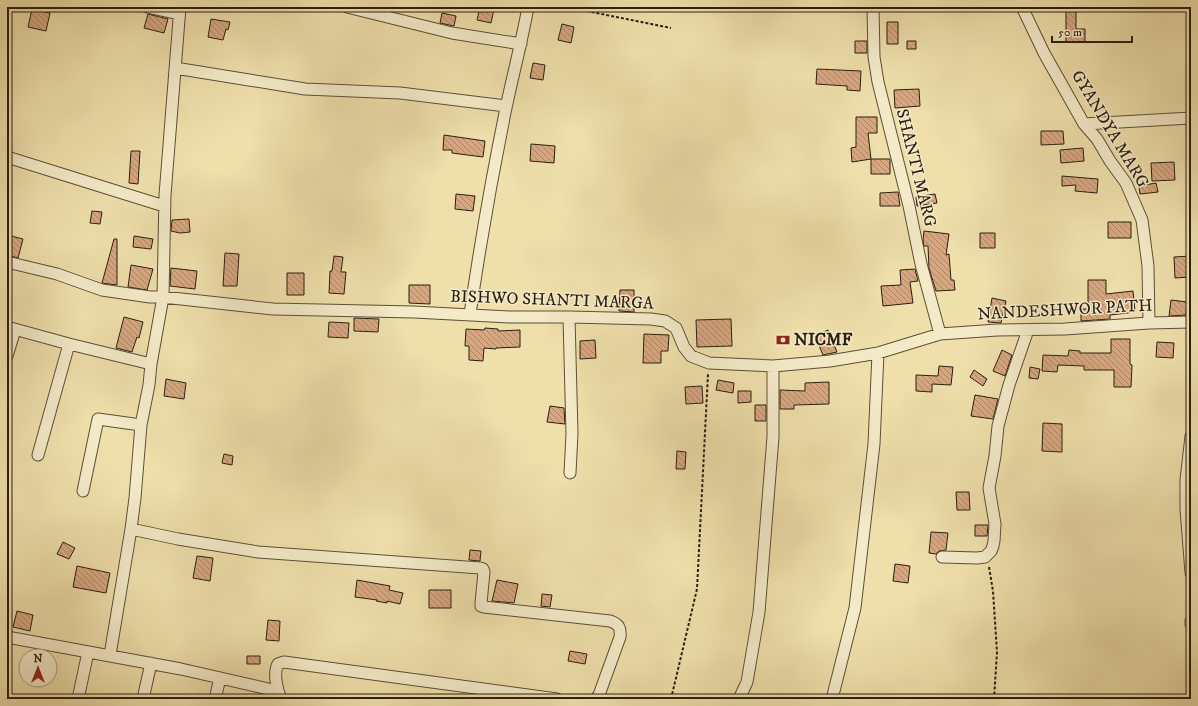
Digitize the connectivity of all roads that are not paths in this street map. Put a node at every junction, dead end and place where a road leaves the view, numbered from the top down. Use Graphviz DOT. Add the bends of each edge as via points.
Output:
graph roads {
  1 [pos="147,7"];
  2 [pos="347,7"];
  3 [pos="528,7"];
  4 [pos="874,7"];
  5 [pos="1022,7"];
  6 [pos="180,10"];
  7 [pos="521,44"];
  8 [pos="175,68"];
  9 [pos="506,106"];
  10 [pos="1191,118"];
  11 [pos="1084,124"];
  12 [pos="7,157"];
  13 [pos="164,206"];
  14 [pos="7,262"];
  15 [pos="163,297"];
  16 [pos="470,314"];
  17 [pos="569,317"];
  18 [pos="1191,322"];
  19 [pos="1149,323"];
  20 [pos="11,328"];
  21 [pos="1028,330"];
  22 [pos="940,334"];
  23 [pos="69,344"];
  24 [pos="878,354"];
  25 [pos="7,356"];
  26 [pos="151,364"];
  27 [pos="773,366"];
  28 [pos="141,426"];
  29 [pos="1191,436"];
  30 [pos="38,455"];
  31 [pos="570,473"];
  32 [pos="1189,480"];
  33 [pos="83,491"];
  34 [pos="131,529"];
  35 [pos="942,557"];
  36 [pos="1191,573"];
  37 [pos="7,637"];
  38 [pos="88,652"];
  39 [pos="110,655"];
  40 [pos="151,663"];
  41 [pos="220,678"];
  42 [pos="279,695"];
  43 [pos="78,699"];
  44 [pos="143,699"];
  45 [pos="215,699"];
  46 [pos="557,699"];
  47 [pos="596,699"];
  48 [pos="739,699"];
  49 [pos="832,699"];
  1 -- 6 [label="street"];
  2 -- 7 [label="street" via="452,33"];
  3 -- 7 [label="street"];
  4 -- 22 [label="street, SHANTI MARG" via="874,57 878,82"];
  5 -- 11 [label="street, GYANDYA MARG" via="1044,53"];
  6 -- 8 [label="street"];
  7 -- 9 [label="street"];
  8 -- 9 [label="street" via="305,89 400,93"];
  8 -- 13 [label="street"];
  9 -- 16 [label="street"];
  10 -- 11 [label="street"];
  11 -- 19 [label="street, GYANDYA MARG" via="1126,183 1142,220 1148,266"];
  12 -- 13 [label="street"];
  13 -- 15 [label="street"];
  14 -- 15 [label="street, BISHWO SHANTI MARGA" via="57,274 102,290"];
  15 -- 16 [label="street, BISHWO SHANTI MARGA" via="273,309"];
  15 -- 26 [label="street"];
  16 -- 17 [label="street, BISHWO SHANTI MARGA"];
  17 -- 27 [label="street, BISHWO SHANTI MARGA" via="665,321 676,328 691,356 709,363"];
  17 -- 31 [label="street" via="572,434"];
  18 -- 19 [label="street, NANDESHWOR PATH"];
  19 -- 21 [label="street, NANDESHWOR PATH"];
  20 -- 23 [label="street"];
  20 -- 25 [label="street"];
  21 -- 22 [label="street, NANDESHWOR PATH"];
  21 -- 35 [label="street" via="998,426 989,488 995,524 991,551 986,556 977,558"];
  22 -- 24 [label="street, BISHWO SHANTI MARGA"];
  23 -- 26 [label="street"];
  23 -- 30 [label="street"];
  24 -- 27 [label="street, BISHWO SHANTI MARGA"];
  24 -- 49 [label="street" via="874,444 855,608"];
  26 -- 28 [label="street"];
  27 -- 48 [label="street" via="773,437 759,612 748,682"];
  28 -- 33 [label="street" via="98,419"];
  28 -- 34 [label="street"];
  29 -- 32 [label="street"];
  32 -- 36 [label="street" via="1186,509"];
  34 -- 39 [label="street"];
  34 -- 47 [label="street" via="258,552 484,569 481,606 617,623 621,630 620,637"];
  37 -- 38 [label="street"];
  38 -- 39 [label="street"];
  38 -- 43 [label="street"];
  39 -- 40 [label="street"];
  40 -- 41 [label="street"];
  40 -- 44 [label="street"];
  41 -- 42 [label="street"];
  41 -- 45 [label="street"];
  42 -- 46 [label="street" via="276,668 284,662"];
}
